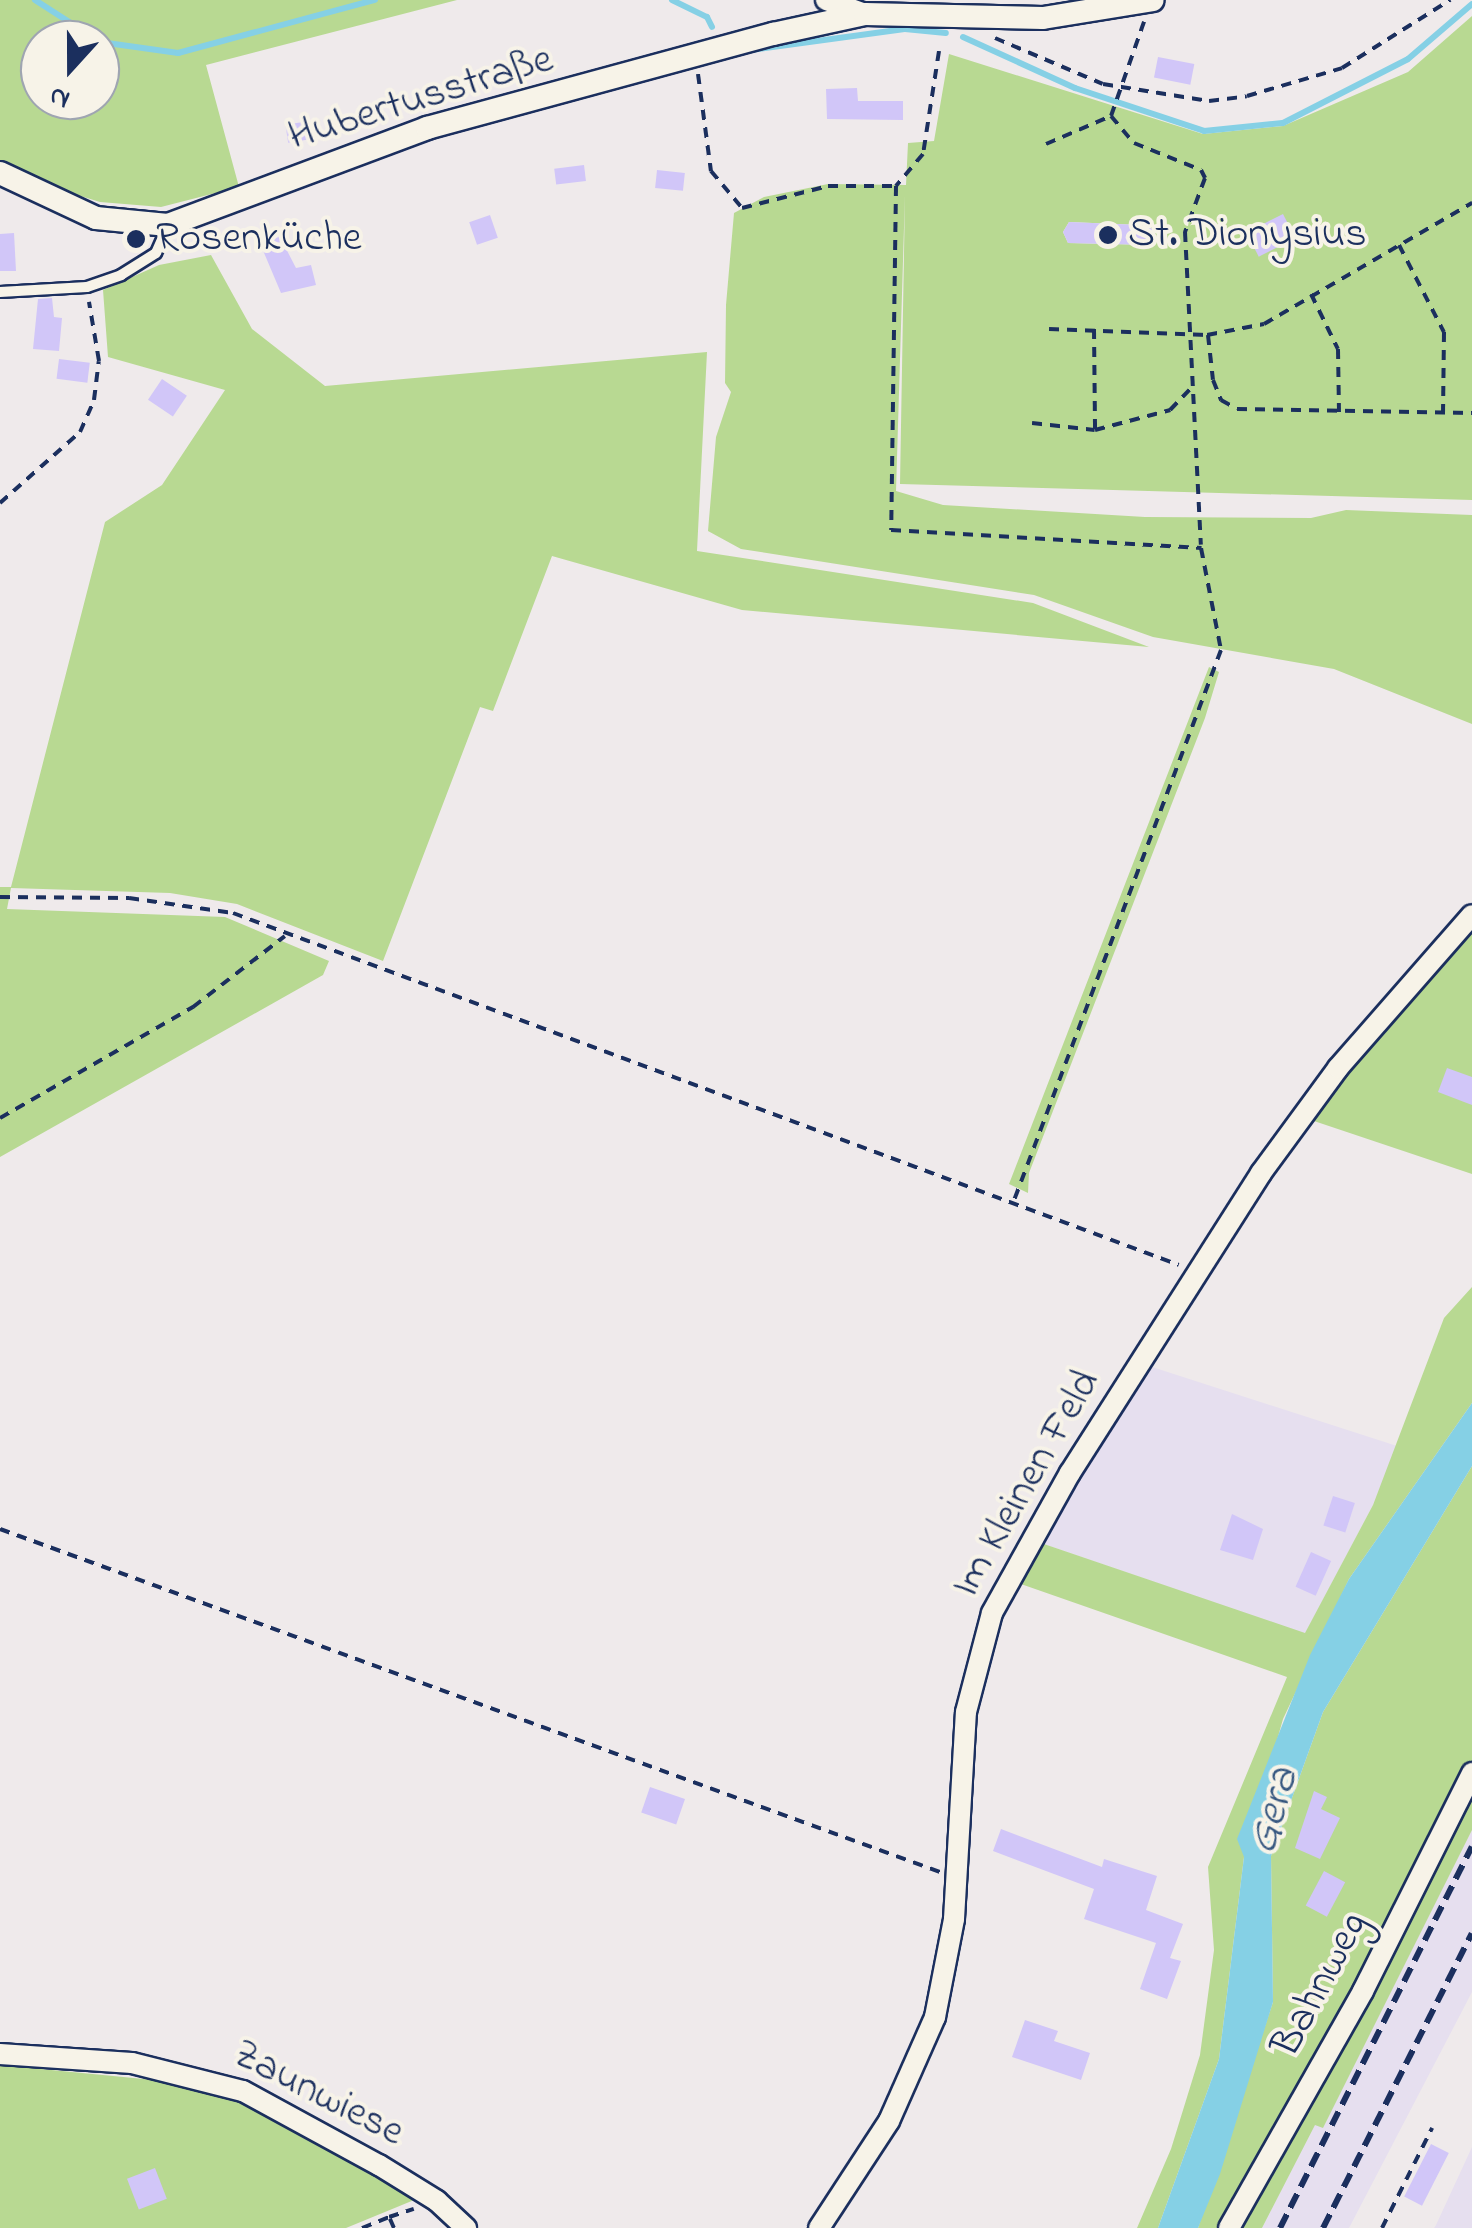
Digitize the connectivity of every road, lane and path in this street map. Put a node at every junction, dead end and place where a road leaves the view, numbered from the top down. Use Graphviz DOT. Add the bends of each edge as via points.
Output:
graph roads {
  1 [pos="826,0"];
  2 [pos="1450,0"];
  3 [pos="1149,1"];
  4 [pos="979,8"];
  5 [pos="865,14"];
  6 [pos="939,51"];
  7 [pos="695,54"];
  8 [pos="1121,88"];
  9 [pos="1111,116"];
  10 [pos="1046,144"];
  11 [pos="0,174"];
  12 [pos="896,186"];
  13 [pos="1472,203"];
  14 [pos="168,225"];
  15 [pos="1398,245"];
  16 [pos="86,287"];
  17 [pos="0,292"];
  18 [pos="1310,294"];
  19 [pos="1049,329"];
  20 [pos="1094,329"];
  21 [pos="1193,330"];
  22 [pos="1208,335"];
  23 [pos="1192,387"];
  24 [pos="1339,412"];
  25 [pos="1472,413"];
  26 [pos="1443,414"];
  27 [pos="1032,423"];
  28 [pos="1096,430"];
  29 [pos="0,503"];
  30 [pos="1201,548"];
  31 [pos="0,896"];
  32 [pos="1472,915"];
  33 [pos="284,936"];
  34 [pos="0,1118"];
  35 [pos="1013,1203"];
  36 [pos="1198,1272"];
  37 [pos="0,1528"];
  38 [pos="1472,1772"];
  39 [pos="954,1877"];
  40 [pos="0,2054"];
  41 [pos="1432,2128"];
  42 [pos="437,2201"];
  43 [pos="389,2217"];
  44 [pos="362,2228"];
  45 [pos="394,2228"];
  46 [pos="466,2228"];
  47 [pos="819,2228"];
  48 [pos="1229,2228"];
  49 [pos="1382,2228"];
  1 -- 5 [label="street"];
  2 -- 8 [label="path" via="1342,68 1247,96 1209,101"];
  3 -- 4 [label="street, Hubertusstraße" via="1044,18"];
  3 -- 8 [label="path"];
  4 -- 5 [label="street, Hubertusstraße"];
  4 -- 8 [label="path" via="991,36"];
  5 -- 7 [label="street, Hubertusstraße"];
  6 -- 12 [label="path" via="923,154"];
  7 -- 12 [label="path" via="710,171 742,208 828,186"];
  7 -- 14 [label="street, Hubertusstraße" via="426,128"];
  8 -- 9 [label="path"];
  9 -- 10 [label="path"];
  9 -- 21 [label="path" via="1134,143 1201,170 1205,178 1185,232"];
  11 -- 14 [label="street, Hubertusstraße" via="96,218"];
  12 -- 30 [label="path" via="892,530"];
  13 -- 15 [label="path"];
  14 -- 16 [label="lane" via="156,253"];
  15 -- 18 [label="path"];
  15 -- 26 [label="path" via="1444,332"];
  16 -- 17 [label="lane"];
  16 -- 29 [label="path" via="98,361 94,400 80,432"];
  18 -- 22 [label="path" via="1264,324"];
  18 -- 24 [label="path" via="1338,349"];
  19 -- 20 [label="path"];
  20 -- 21 [label="path"];
  20 -- 28 [label="path"];
  21 -- 22 [label="path"];
  21 -- 23 [label="path"];
  22 -- 24 [label="path" via="1221,400 1237,408"];
  23 -- 28 [label="path" via="1170,410"];
  23 -- 30 [label="path"];
  24 -- 26 [label="path"];
  25 -- 26 [label="path"];
  27 -- 28 [label="path"];
  30 -- 35 [label="path" via="1220,650"];
  31 -- 33 [label="path" via="208,905"];
  32 -- 36 [label="street, Im Kleinen Feld" via="1338,1068"];
  33 -- 34 [label="path" via="193,1007"];
  33 -- 35 [label="path"];
  35 -- 36 [label="path"];
  36 -- 39 [label="street, Im Kleinen Feld" via="1070,1473 992,1614 966,1712"];
  37 -- 39 [label="path"];
  38 -- 48 [label="street, Bahnweg" via="1363,1991"];
  39 -- 47 [label="street, Im Kleinen Feld" via="949,1966 935,2017 889,2122"];
  40 -- 42 [label="street, Zaunwiese" via="132,2063 206,2078 304,2122"];
  41 -- 49 [label="path"];
  42 -- 43 [label="path"];
  42 -- 46 [label="street, Zaunwiese"];
  43 -- 44 [label="path"];
  43 -- 45 [label="path"];
}
